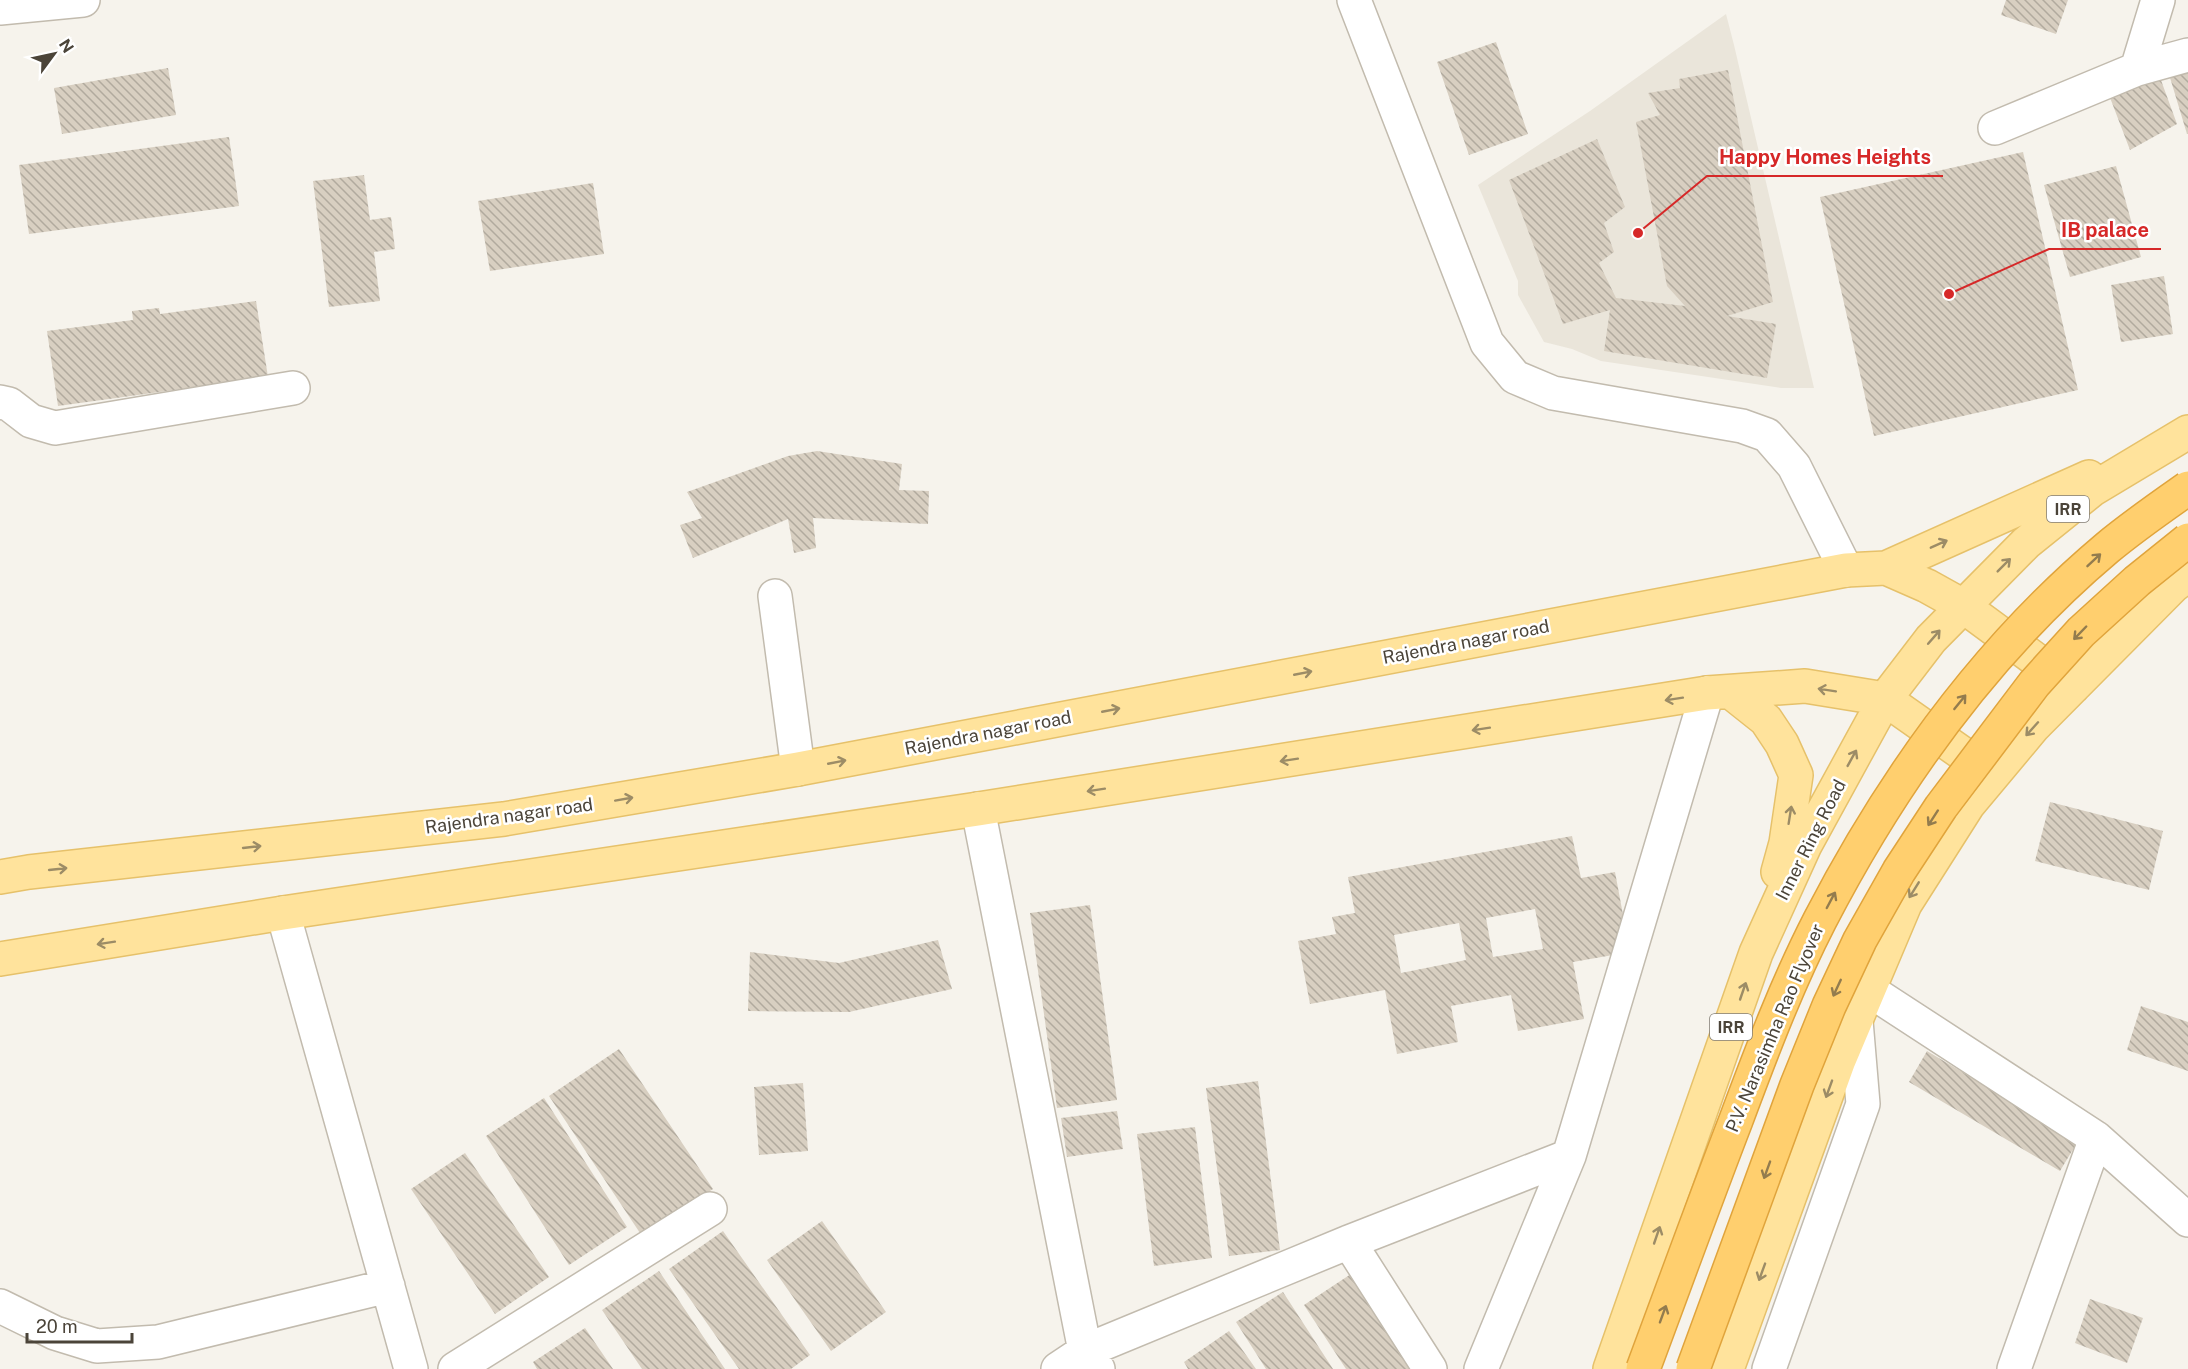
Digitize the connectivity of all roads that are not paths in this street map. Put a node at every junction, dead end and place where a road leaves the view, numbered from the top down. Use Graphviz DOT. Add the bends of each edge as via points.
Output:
graph roads {
  1 [pos="83,0"];
  2 [pos="1354,0"];
  3 [pos="2158,0"];
  4 [pos="0,8"];
  5 [pos="2188,54"];
  6 [pos="2137,69"];
  7 [pos="1995,128"];
  8 [pos="293,388"];
  9 [pos="0,402"];
  10 [pos="2188,432"];
  11 [pos="2188,488"];
  12 [pos="2188,540"];
  13 [pos="1886,568"];
  14 [pos="1846,570"];
  15 [pos="2188,575"];
  16 [pos="775,596"];
  17 [pos="1963,606"];
  18 [pos="2073,687"];
  19 [pos="1720,693"];
  20 [pos="1885,699"];
  21 [pos="798,769"];
  22 [pos="1993,775"];
  23 [pos="978,809"];
  24 [pos="0,877"];
  25 [pos="283,913"];
  26 [pos="1756,953"];
  27 [pos="0,959"];
  28 [pos="1869,990"];
  29 [pos="1856,1021"];
  30 [pos="2096,1138"];
  31 [pos="1569,1156"];
  32 [pos="710,1209"];
  33 [pos="2188,1221"];
  34 [pos="1349,1242"];
  35 [pos="388,1287"];
  36 [pos="0,1306"];
  37 [pos="1091,1360"];
  38 [pos="411,1369"];
  39 [pos="454,1369"];
  40 [pos="1058,1369"];
  41 [pos="1430,1369"];
  42 [pos="1481,1369"];
  43 [pos="1610,1369"];
  44 [pos="1643,1369"];
  45 [pos="1693,1369"];
  46 [pos="1727,1369"];
  47 [pos="1768,1369"];
  48 [pos="2014,1369"];
  1 -- 4 [label="street"];
  2 -- 14 [label="street" via="1487,343 1515,377 1553,393 1742,426 1767,435 1794,466"];
  3 -- 6 [label="street"];
  5 -- 6 [label="street"];
  6 -- 7 [label="street"];
  8 -- 9 [label="street" via="55,428 31,421"];
  13 -- 10 [label="main road, one-way"];
  17 -- 10 [label="main road, Inner Ring Road / IRR, one-way" via="2026,543 2093,489"];
  44 -- 11 [label="highway, P.V. Narasimha Rao Flyover, one-way, bridge" via="1780,1008 1858,849 1948,717 1998,656 2107,548"];
  12 -- 45 [label="highway, one-way, bridge" via="2081,632 2034,684 1941,807 1899,871 1829,1006"];
  13 -- 14 [label="main road, Rajendra nagar road"];
  13 -- 17 [label="main road, Rajendra nagar road"];
  21 -- 14 [label="main road, Rajendra nagar road, one-way"];
  15 -- 18 [label="main road" via="2172,586"];
  16 -- 21 [label="street"];
  17 -- 18 [label="main road, Rajendra nagar road"];
  20 -- 17 [label="main road, Inner Ring Road / IRR, one-way" via="1931,639"];
  18 -- 22 [label="main road, one-way"];
  20 -- 19 [label="main road, one-way" via="1805,686"];
  19 -- 23 [label="main road, one-way"];
  26 -- 19 [label="main road, one-way" via="1786,843 1796,775 1766,720"];
  19 -- 31 [label="street"];
  20 -- 22 [label="main road"];
  26 -- 20 [label="main road, Inner Ring Road / IRR, one-way" via="1805,845"];
  24 -- 21 [label="main road, Rajendra nagar road, one-way" via="504,819"];
  22 -- 28 [label="main road, one-way" via="1968,805 1905,904"];
  23 -- 25 [label="main road"];
  23 -- 37 [label="street"];
  25 -- 27 [label="main road, one-way"];
  25 -- 35 [label="street"];
  43 -- 26 [label="main road, Inner Ring Road / IRR, one-way"];
  28 -- 29 [label="main road"];
  28 -- 30 [label="street"];
  29 -- 46 [label="main road, one-way"];
  29 -- 47 [label="street" via="1863,1104"];
  30 -- 33 [label="street"];
  30 -- 48 [label="street"];
  31 -- 34 [label="street"];
  31 -- 42 [label="street"];
  32 -- 39 [label="street"];
  34 -- 37 [label="street"];
  34 -- 41 [label="street"];
  35 -- 36 [label="street" via="158,1342 98,1346 55,1333"];
  35 -- 38 [label="street"];
  37 -- 40 [label="street"];
}
